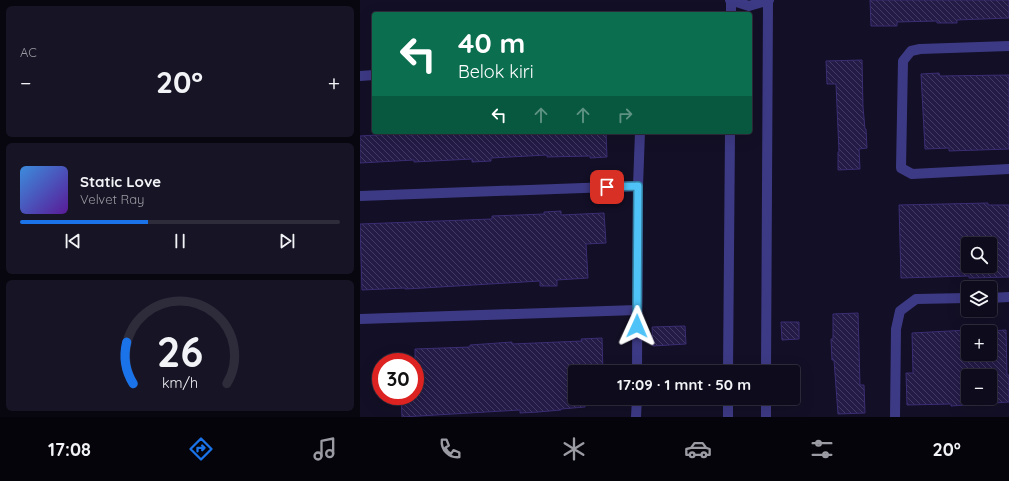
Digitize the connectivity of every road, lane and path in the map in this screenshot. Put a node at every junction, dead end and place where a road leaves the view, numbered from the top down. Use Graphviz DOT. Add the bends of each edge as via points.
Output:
graph roads {
  1 [pos="730,1"];
  2 [pos="768,1"];
  3 [pos="731,12"];
  4 [pos="1009,46"];
  5 [pos="372,75"];
  6 [pos="360,76"];
  7 [pos="640,134"];
  8 [pos="730,134"];
  9 [pos="1009,169"];
  10 [pos="638,186"];
  11 [pos="360,196"];
  12 [pos="1009,297"];
  13 [pos="961,298"];
  14 [pos="997,298"];
  15 [pos="637,310"];
  16 [pos="360,319"];
  17 [pos="637,365"];
  18 [pos="728,365"];
  19 [pos="766,365"];
  20 [pos="637,405"];
  21 [pos="728,405"];
  22 [pos="766,405"];
  23 [pos="636,417"];
  24 [pos="728,417"];
  25 [pos="766,417"];
  26 [pos="895,417"];
  1 -- 2 [label="street" via="749,6"];
  1 -- 3 [label="street"];
  2 -- 19 [label="street"];
  4 -- 9 [label="street" via="911,51 903,61 901,168 912,174"];
  5 -- 6 [label="street"];
  7 -- 10 [label="street"];
  8 -- 18 [label="street"];
  10 -- 11 [label="street"];
  10 -- 15 [label="street"];
  12 -- 14 [label="street"];
  13 -- 26 [label="street" via="916,299 900,311 896,329"];
  15 -- 16 [label="street"];
  15 -- 17 [label="street"];
  20 -- 23 [label="street"];
  21 -- 24 [label="street"];
  22 -- 25 [label="street"];
}
